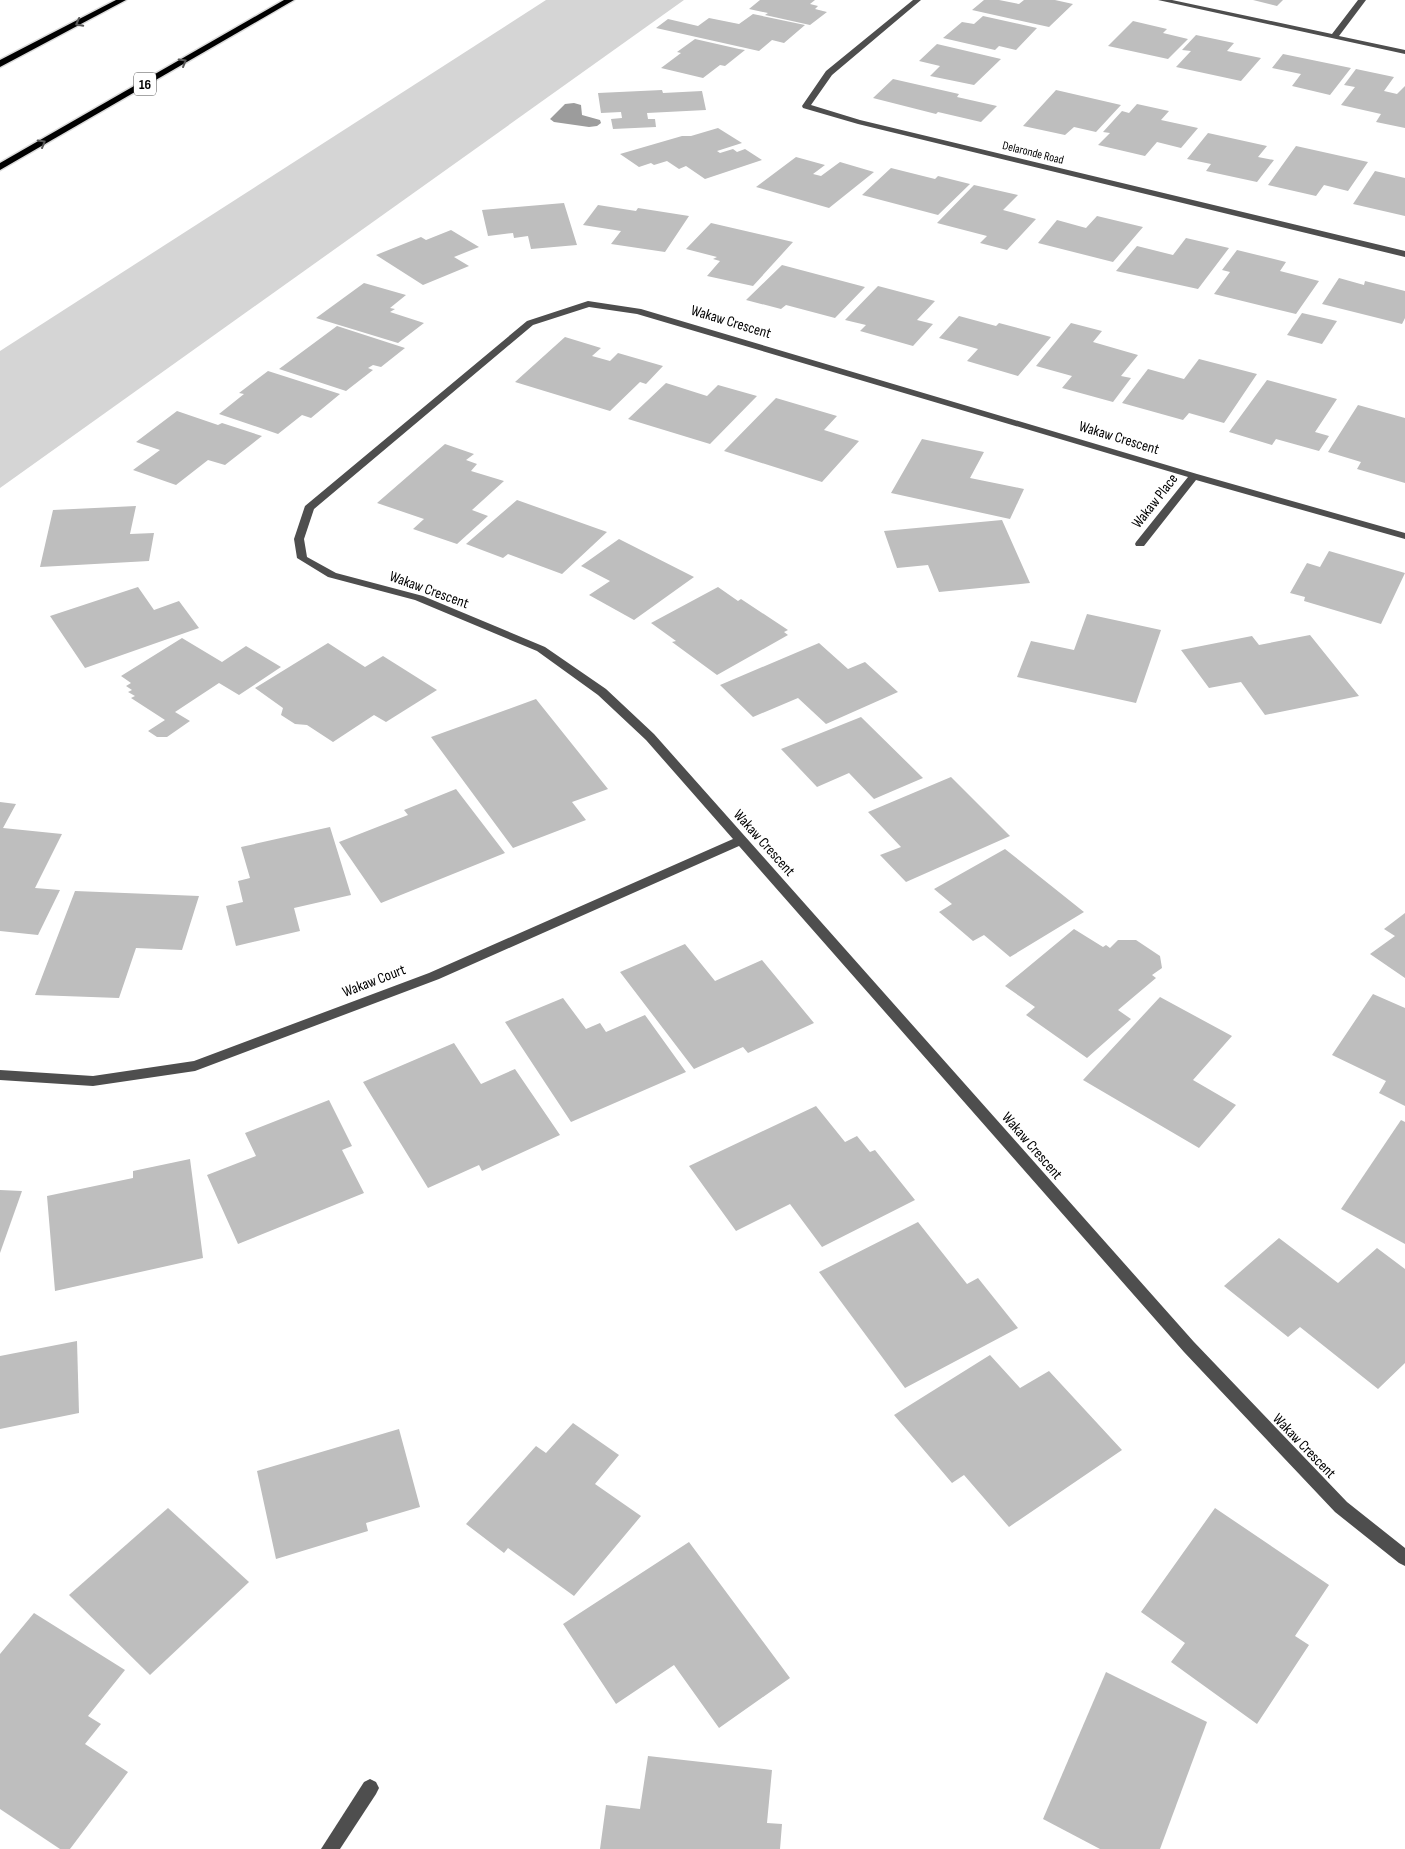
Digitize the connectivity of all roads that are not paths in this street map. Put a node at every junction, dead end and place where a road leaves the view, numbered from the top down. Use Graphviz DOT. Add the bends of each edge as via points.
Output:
graph roads {
  1 [pos="122,0"];
  2 [pos="290,0"];
  3 [pos="917,0"];
  4 [pos="1162,0"];
  5 [pos="1362,0"];
  6 [pos="1334,37"];
  7 [pos="1405,52"];
  8 [pos="0,64"];
  9 [pos="0,167"];
  10 [pos="1405,254"];
  11 [pos="1194,476"];
  12 [pos="1405,536"];
  13 [pos="1140,544"];
  14 [pos="741,840"];
  15 [pos="0,1075"];
  16 [pos="1405,1558"];
  17 [pos="370,1788"];
  18 [pos="330,1849"];
  1 -- 8 [label="highway, one-way"];
  9 -- 2 [label="highway, 16, one-way"];
  3 -- 10 [label="street, Delaronde Road" via="829,73 806,106 858,122"];
  4 -- 6 [label="street"];
  5 -- 6 [label="street"];
  6 -- 7 [label="street"];
  11 -- 12 [label="street, Wakaw Crescent"];
  11 -- 13 [label="street, Wakaw Place"];
  11 -- 14 [label="street, Wakaw Crescent" via="638,310 588,304 530,323 309,508 299,539 302,558 332,575 418,598 541,649 602,692 636,724"];
  14 -- 15 [label="street, Wakaw Court" via="434,976 194,1066 93,1081"];
  14 -- 16 [label="street, Wakaw Crescent" via="1189,1347 1341,1507"];
  17 -- 18 [label="street"];
}
